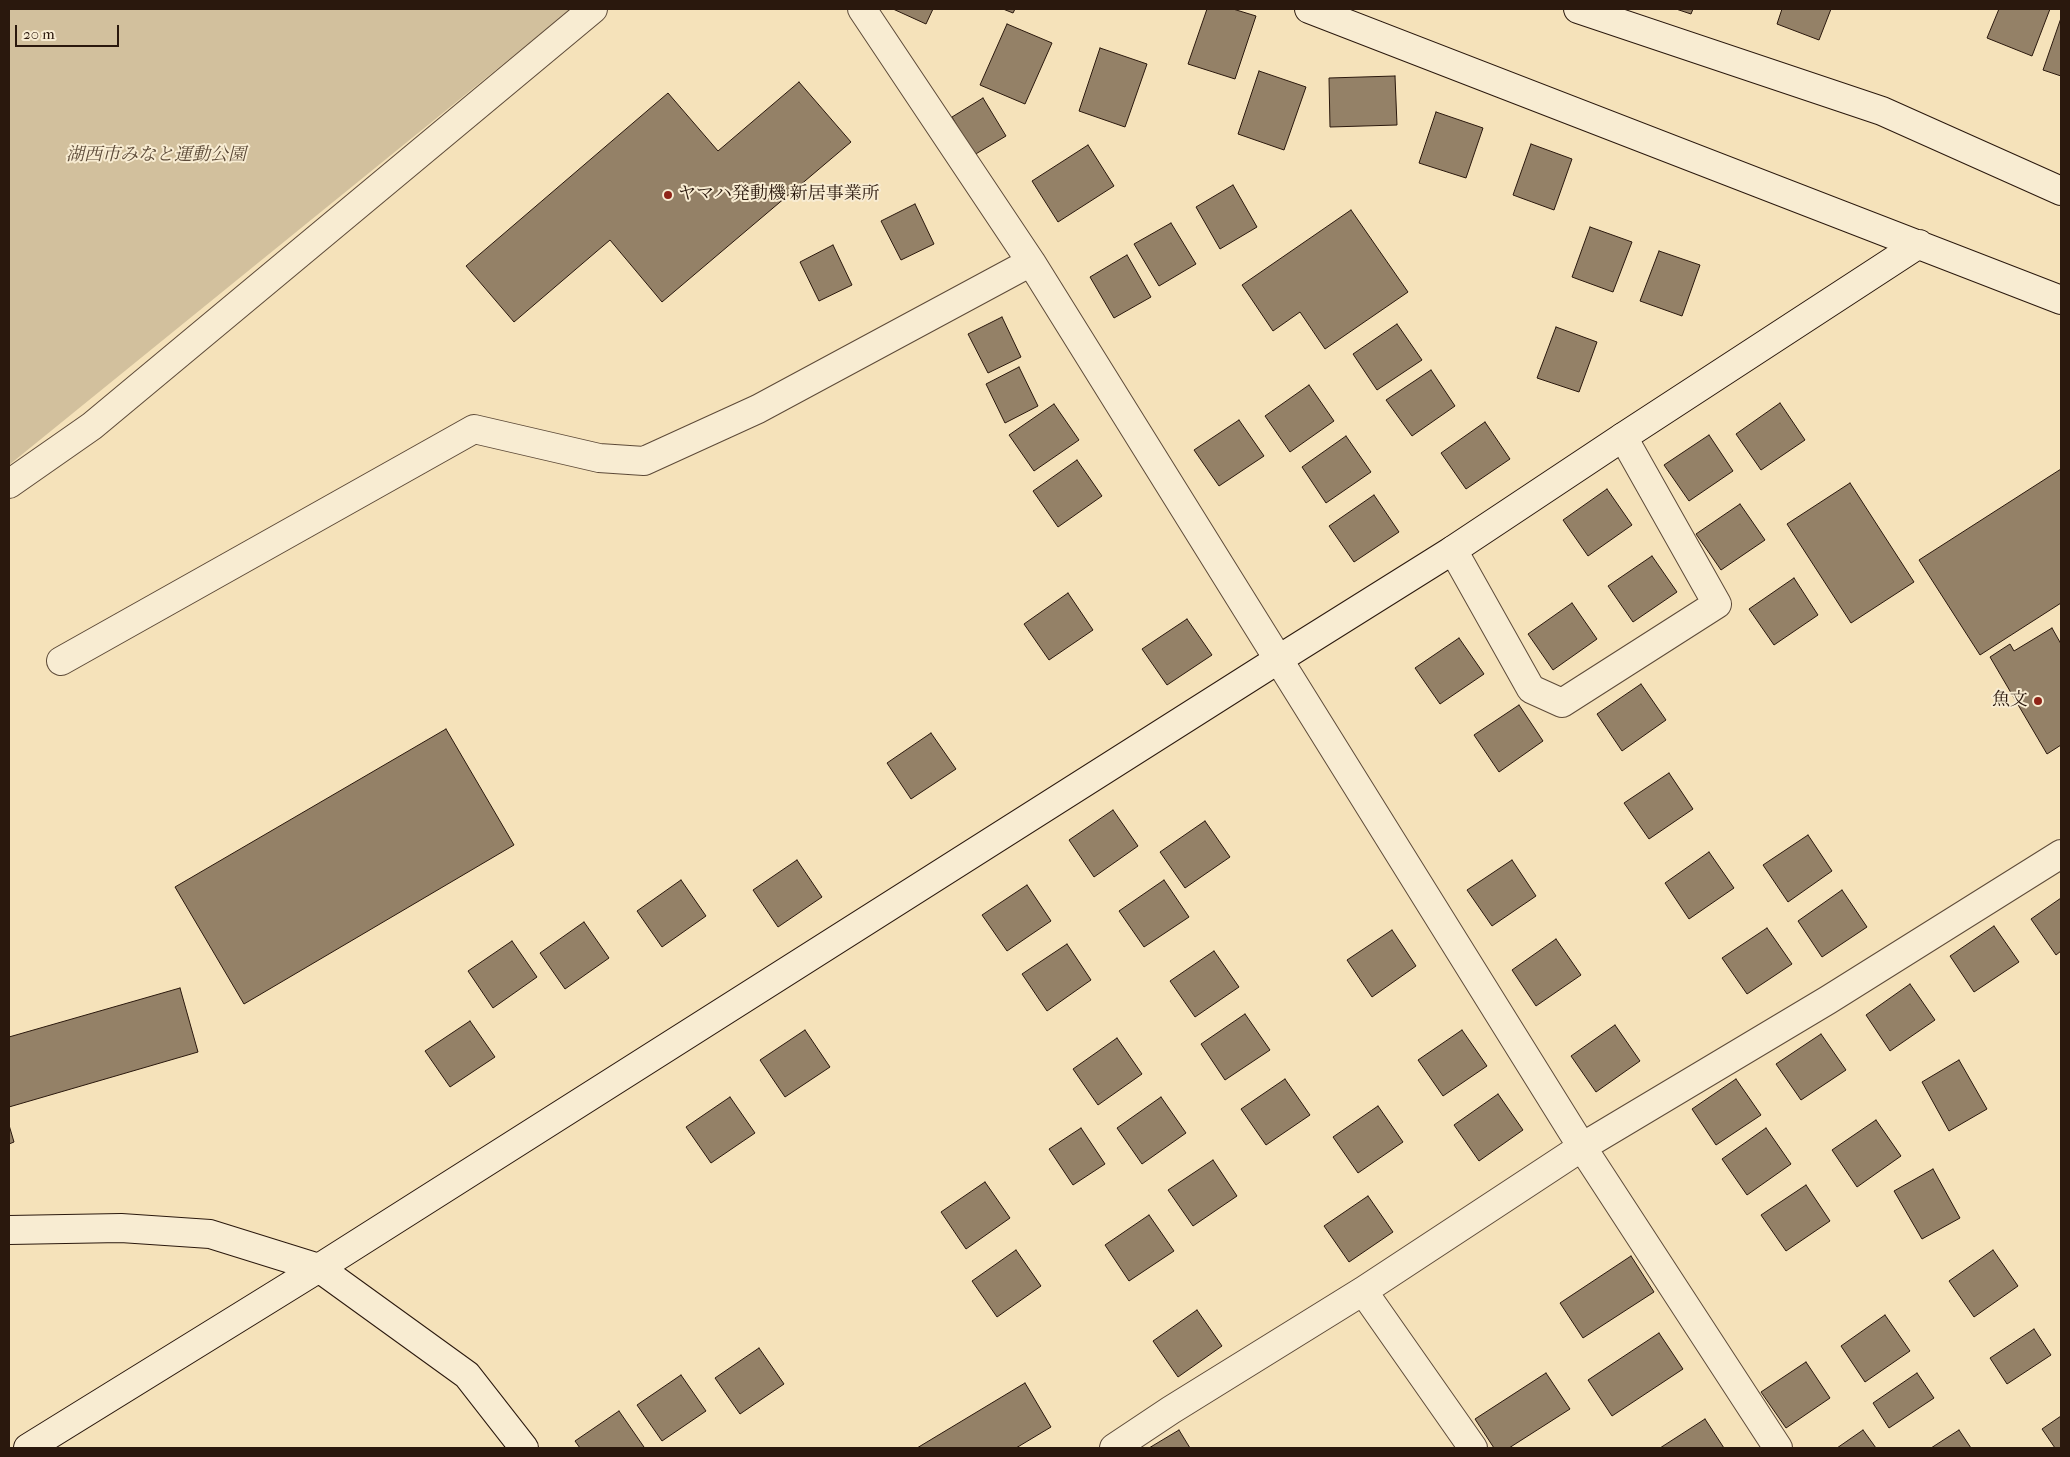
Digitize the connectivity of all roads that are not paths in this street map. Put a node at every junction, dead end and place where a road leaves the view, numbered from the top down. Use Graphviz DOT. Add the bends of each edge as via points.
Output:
graph roads {
  1 [pos="593,9"];
  2 [pos="862,9"];
  3 [pos="1309,9"];
  4 [pos="1578,9"];
  5 [pos="2061,191"];
  6 [pos="1919,244"];
  7 [pos="1031,262"];
  8 [pos="2061,300"];
  9 [pos="1623,437"];
  10 [pos="9,484"];
  11 [pos="1453,550"];
  12 [pos="1279,659"];
  13 [pos="61,661"];
  14 [pos="2061,854"];
  15 [pos="1582,1147"];
  16 [pos="9,1230"];
  17 [pos="319,1268"];
  18 [pos="1363,1291"];
  19 [pos="28,1448"];
  20 [pos="524,1448"];
  21 [pos="1114,1448"];
  22 [pos="1473,1448"];
  23 [pos="1778,1448"];
  1 -- 10 [label="street" via="92,426"];
  2 -- 7 [label="street"];
  3 -- 6 [label="street"];
  4 -- 5 [label="street" via="1882,111"];
  6 -- 8 [label="street"];
  6 -- 9 [label="street"];
  7 -- 12 [label="street"];
  7 -- 13 [label="street" via="758,409 644,461 599,458 474,429"];
  9 -- 11 [label="street"];
  9 -- 11 [label="street" via="1717,604 1562,703 1530,689"];
  11 -- 12 [label="street"];
  12 -- 15 [label="street"];
  12 -- 17 [label="street"];
  14 -- 15 [label="street" via="1828,1000"];
  15 -- 18 [label="street"];
  15 -- 23 [label="street"];
  16 -- 17 [label="street" via="121,1228 210,1234"];
  17 -- 19 [label="street"];
  17 -- 20 [label="street" via="467,1375"];
  18 -- 21 [label="street"];
  18 -- 22 [label="street"];
}
